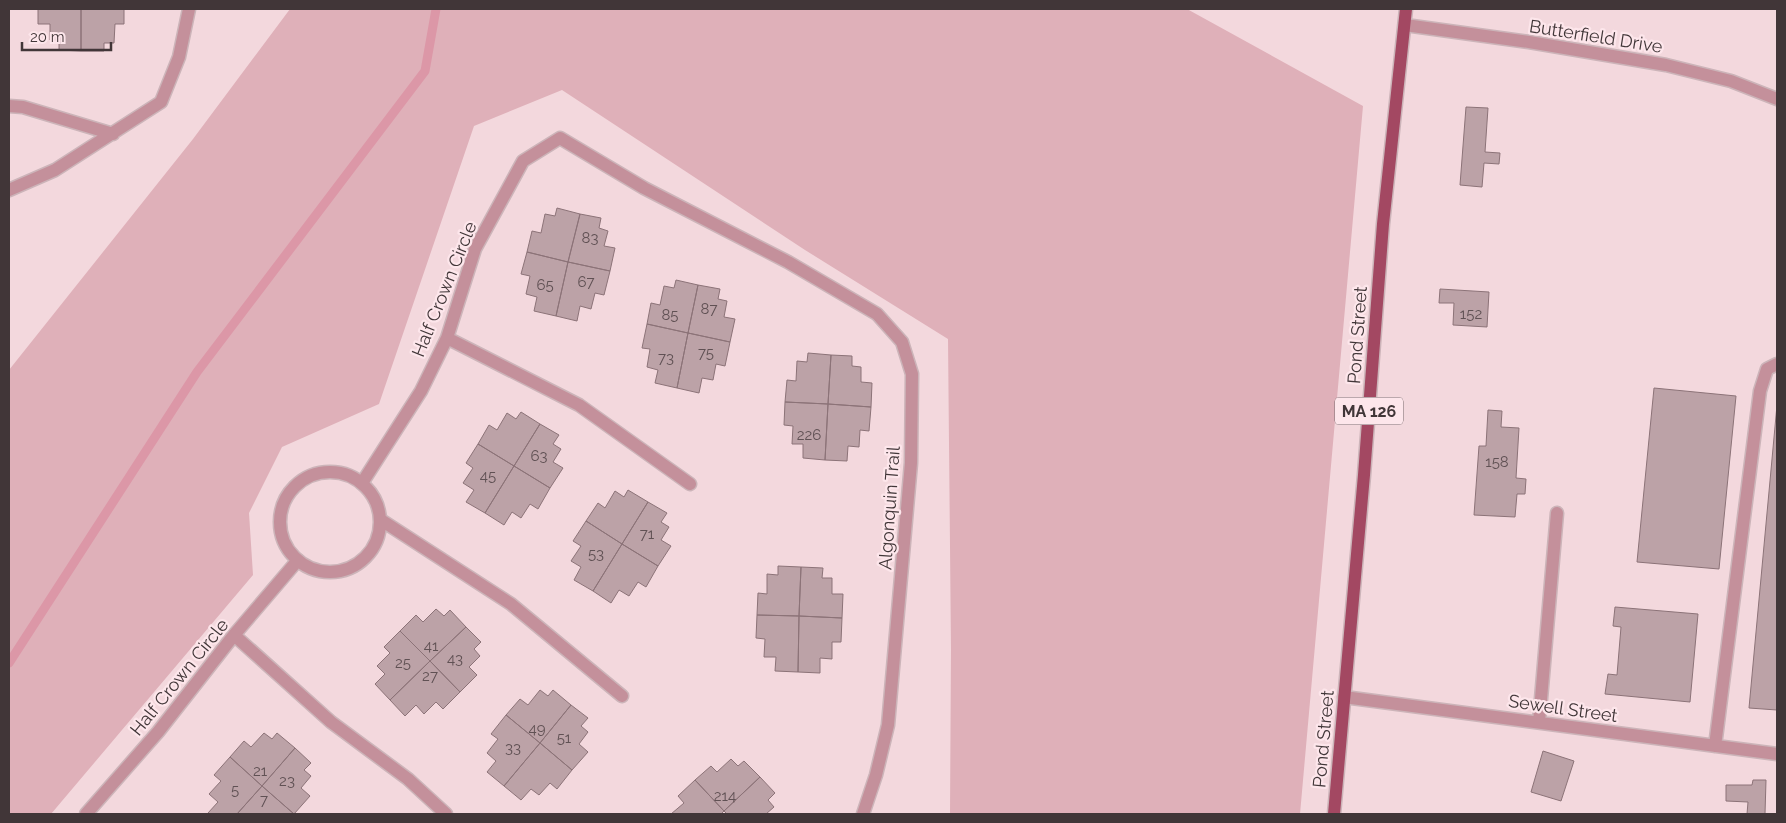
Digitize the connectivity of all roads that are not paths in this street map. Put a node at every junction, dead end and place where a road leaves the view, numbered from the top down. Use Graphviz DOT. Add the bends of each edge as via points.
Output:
graph roads {
  1 [pos="189,9"];
  2 [pos="1406,9"];
  3 [pos="1405,25"];
  4 [pos="1777,99"];
  5 [pos="9,106"];
  6 [pos="113,134"];
  7 [pos="9,190"];
  8 [pos="788,262"];
  9 [pos="447,338"];
  10 [pos="1777,364"];
  11 [pos="362,483"];
  12 [pos="690,484"];
  13 [pos="1556,513"];
  14 [pos="381,520"];
  15 [pos="298,560"];
  16 [pos="234,634"];
  17 [pos="622,696"];
  18 [pos="1344,697"];
  19 [pos="1539,722"];
  20 [pos="1716,746"];
  21 [pos="1777,754"];
  22 [pos="86,814"];
  23 [pos="446,814"];
  24 [pos="863,814"];
  25 [pos="1334,814"];
  1 -- 6 [label="street" via="179,57 161,102"];
  2 -- 3 [label="main road, Pond Street / MA 126"];
  3 -- 4 [label="street, Butterfield Drive" via="1666,65 1732,81"];
  3 -- 18 [label="main road, Pond Street / MA 126" via="1383,224 1364,485"];
  5 -- 6 [label="street" via="23,107"];
  6 -- 7 [label="street" via="55,170"];
  8 -- 9 [label="street, Half Crown Circle" via="644,188 560,138 523,161 475,249"];
  8 -- 24 [label="street, Algonquin Trail" via="878,314 902,342 912,374 911,463 888,725"];
  9 -- 11 [label="street, Half Crown Circle" via="421,391"];
  9 -- 12 [label="street" via="578,405"];
  10 -- 20 [label="street" via="1767,369 1760,391"];
  11 -- 14 [label="street" via="377,502"];
  11 -- 15 [label="street" via="341,473 326,472 307,478 293,488 283,504 280,517 282,534"];
  13 -- 19 [label="street"];
  14 -- 15 [label="street" via="375,545 363,560 343,571 315,570"];
  14 -- 17 [label="street" via="511,604"];
  15 -- 16 [label="street, Half Crown Circle"];
  16 -- 22 [label="street, Half Crown Circle" via="158,732"];
  16 -- 23 [label="street" via="331,722 408,779"];
  18 -- 19 [label="street, Sewell Street"];
  18 -- 25 [label="main road, Pond Street / MA 126"];
  19 -- 20 [label="street, Sewell Street"];
  20 -- 21 [label="street, Sewell Street"];
}
